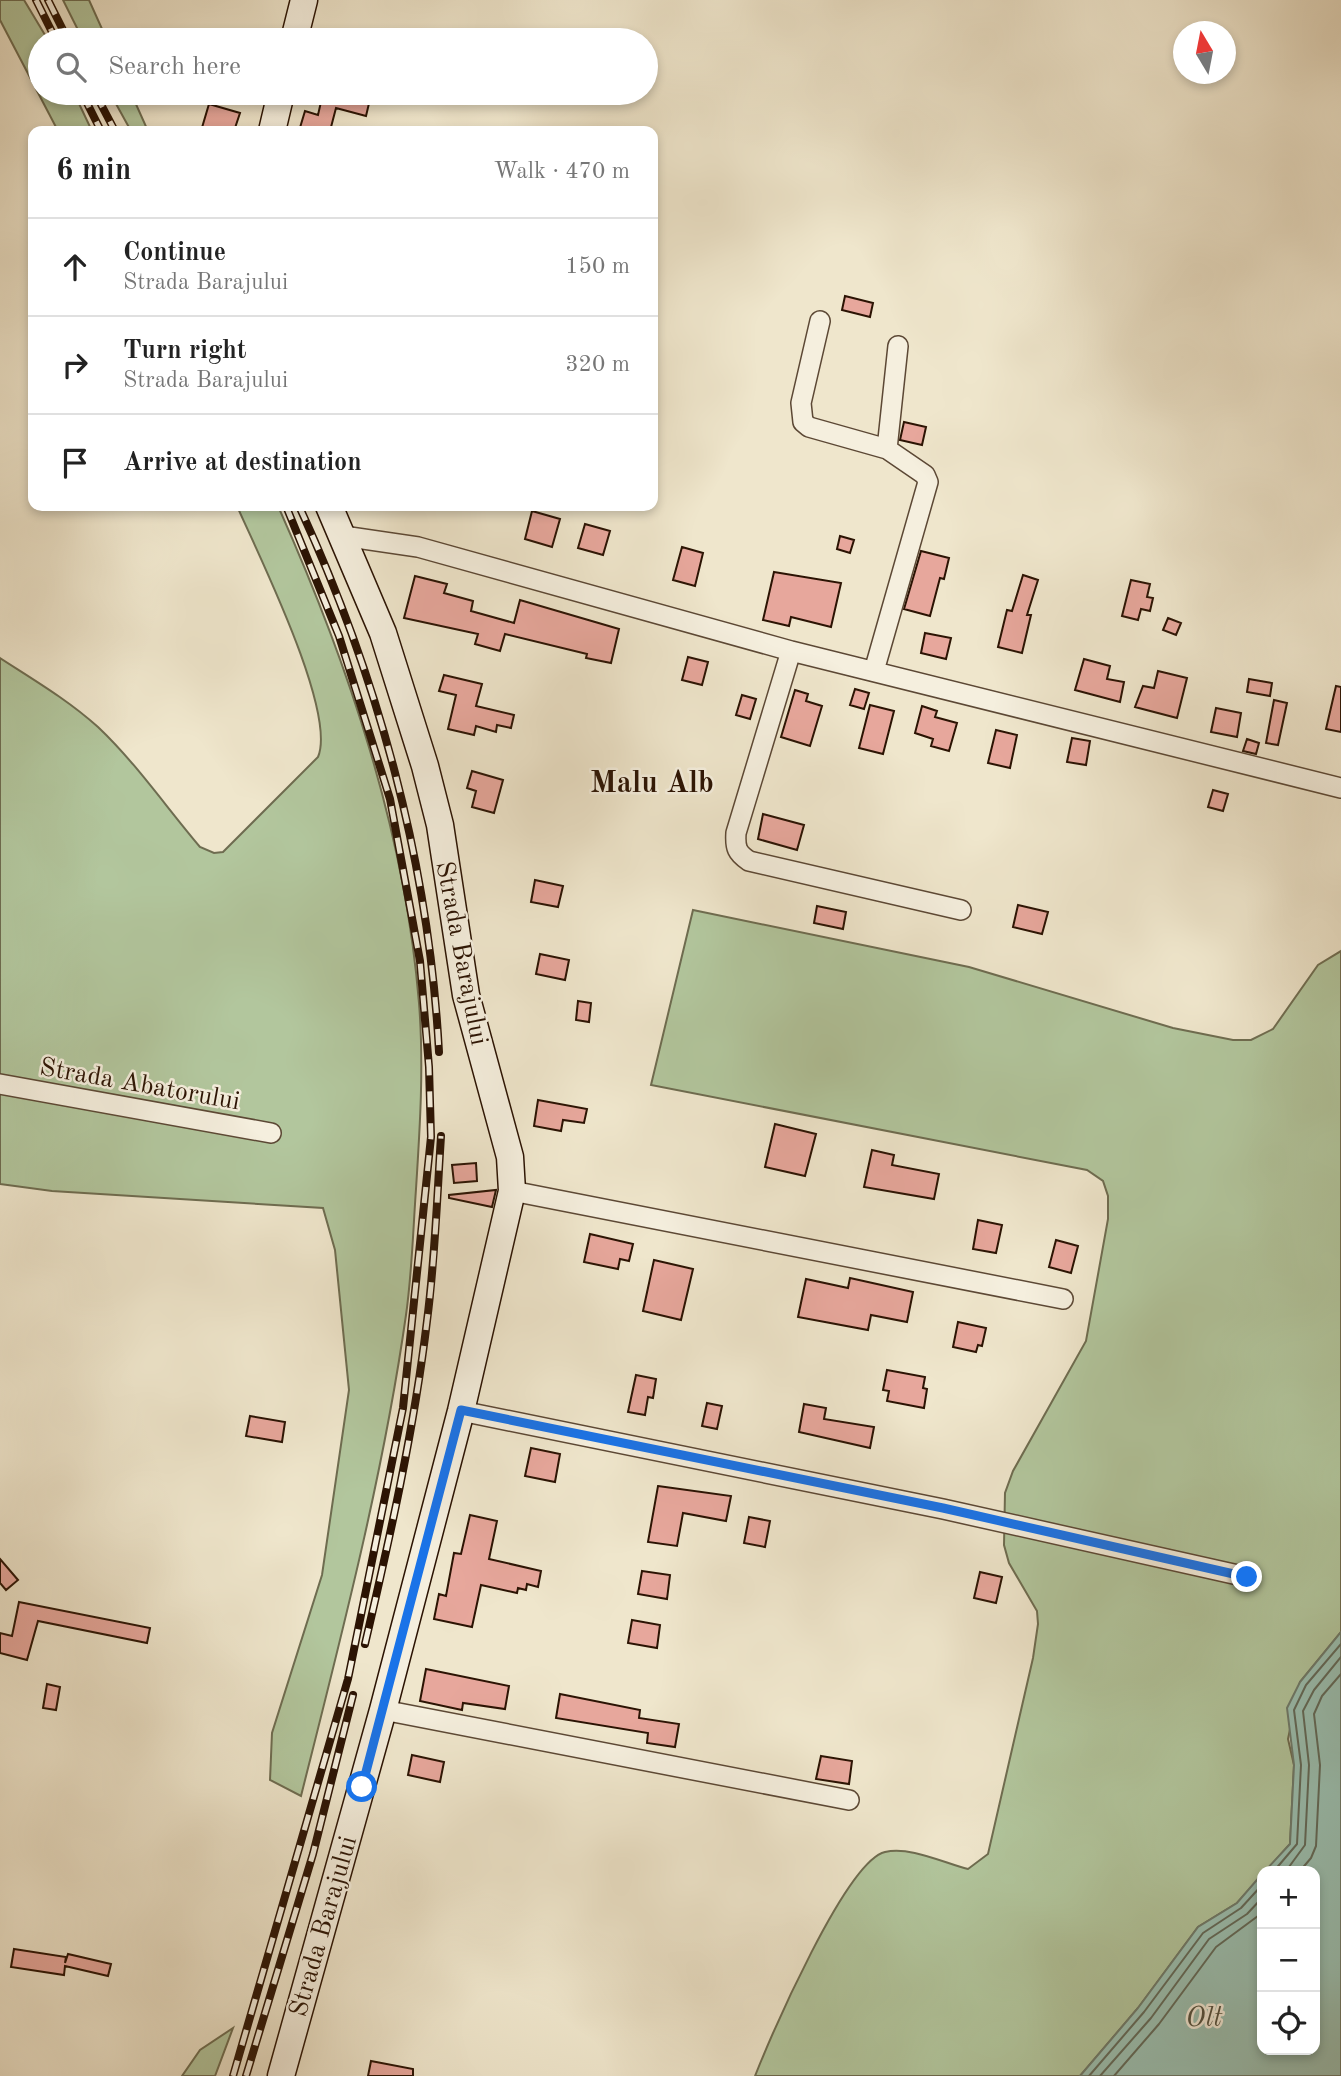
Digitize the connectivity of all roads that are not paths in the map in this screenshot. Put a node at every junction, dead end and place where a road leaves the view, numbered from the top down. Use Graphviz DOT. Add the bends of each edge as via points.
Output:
graph roads {
  1 [pos="304,0"];
  2 [pos="297,28"];
  3 [pos="278,105"];
  4 [pos="273,126"];
  5 [pos="820,321"];
  6 [pos="898,346"];
  7 [pos="887,449"];
  8 [pos="331,511"];
  9 [pos="343,536"];
  10 [pos="792,651"];
  11 [pos="874,671"];
  12 [pos="1341,788"];
  13 [pos="961,910"];
  14 [pos="0,1084"];
  15 [pos="271,1133"];
  16 [pos="512,1191"];
  17 [pos="1063,1299"];
  18 [pos="461,1410"];
  19 [pos="1247,1577"];
  20 [pos="383,1710"];
  21 [pos="849,1800"];
  22 [pos="281,2076"];
  1 -- 2 [label="street"];
  3 -- 4 [label="street"];
  5 -- 7 [label="street" via="801,403 803,422"];
  6 -- 7 [label="street"];
  7 -- 11 [label="street" via="925,475 928,482"];
  8 -- 9 [label="street, Strada Barajului"];
  9 -- 10 [label="street" via="418,547"];
  9 -- 16 [label="street, Strada Barajului" via="383,633 425,766 440,825 467,995 510,1157"];
  10 -- 11 [label="street"];
  10 -- 13 [label="street" via="736,833 735,848 740,856"];
  11 -- 12 [label="street"];
  14 -- 15 [label="street, Strada Abatorului"];
  16 -- 17 [label="street"];
  16 -- 18 [label="street, Strada Barajului"];
  18 -- 19 [label="street" via="943,1508"];
  18 -- 20 [label="street, Strada Barajului"];
  20 -- 21 [label="street"];
  20 -- 22 [label="street, Strada Barajului"];
}
